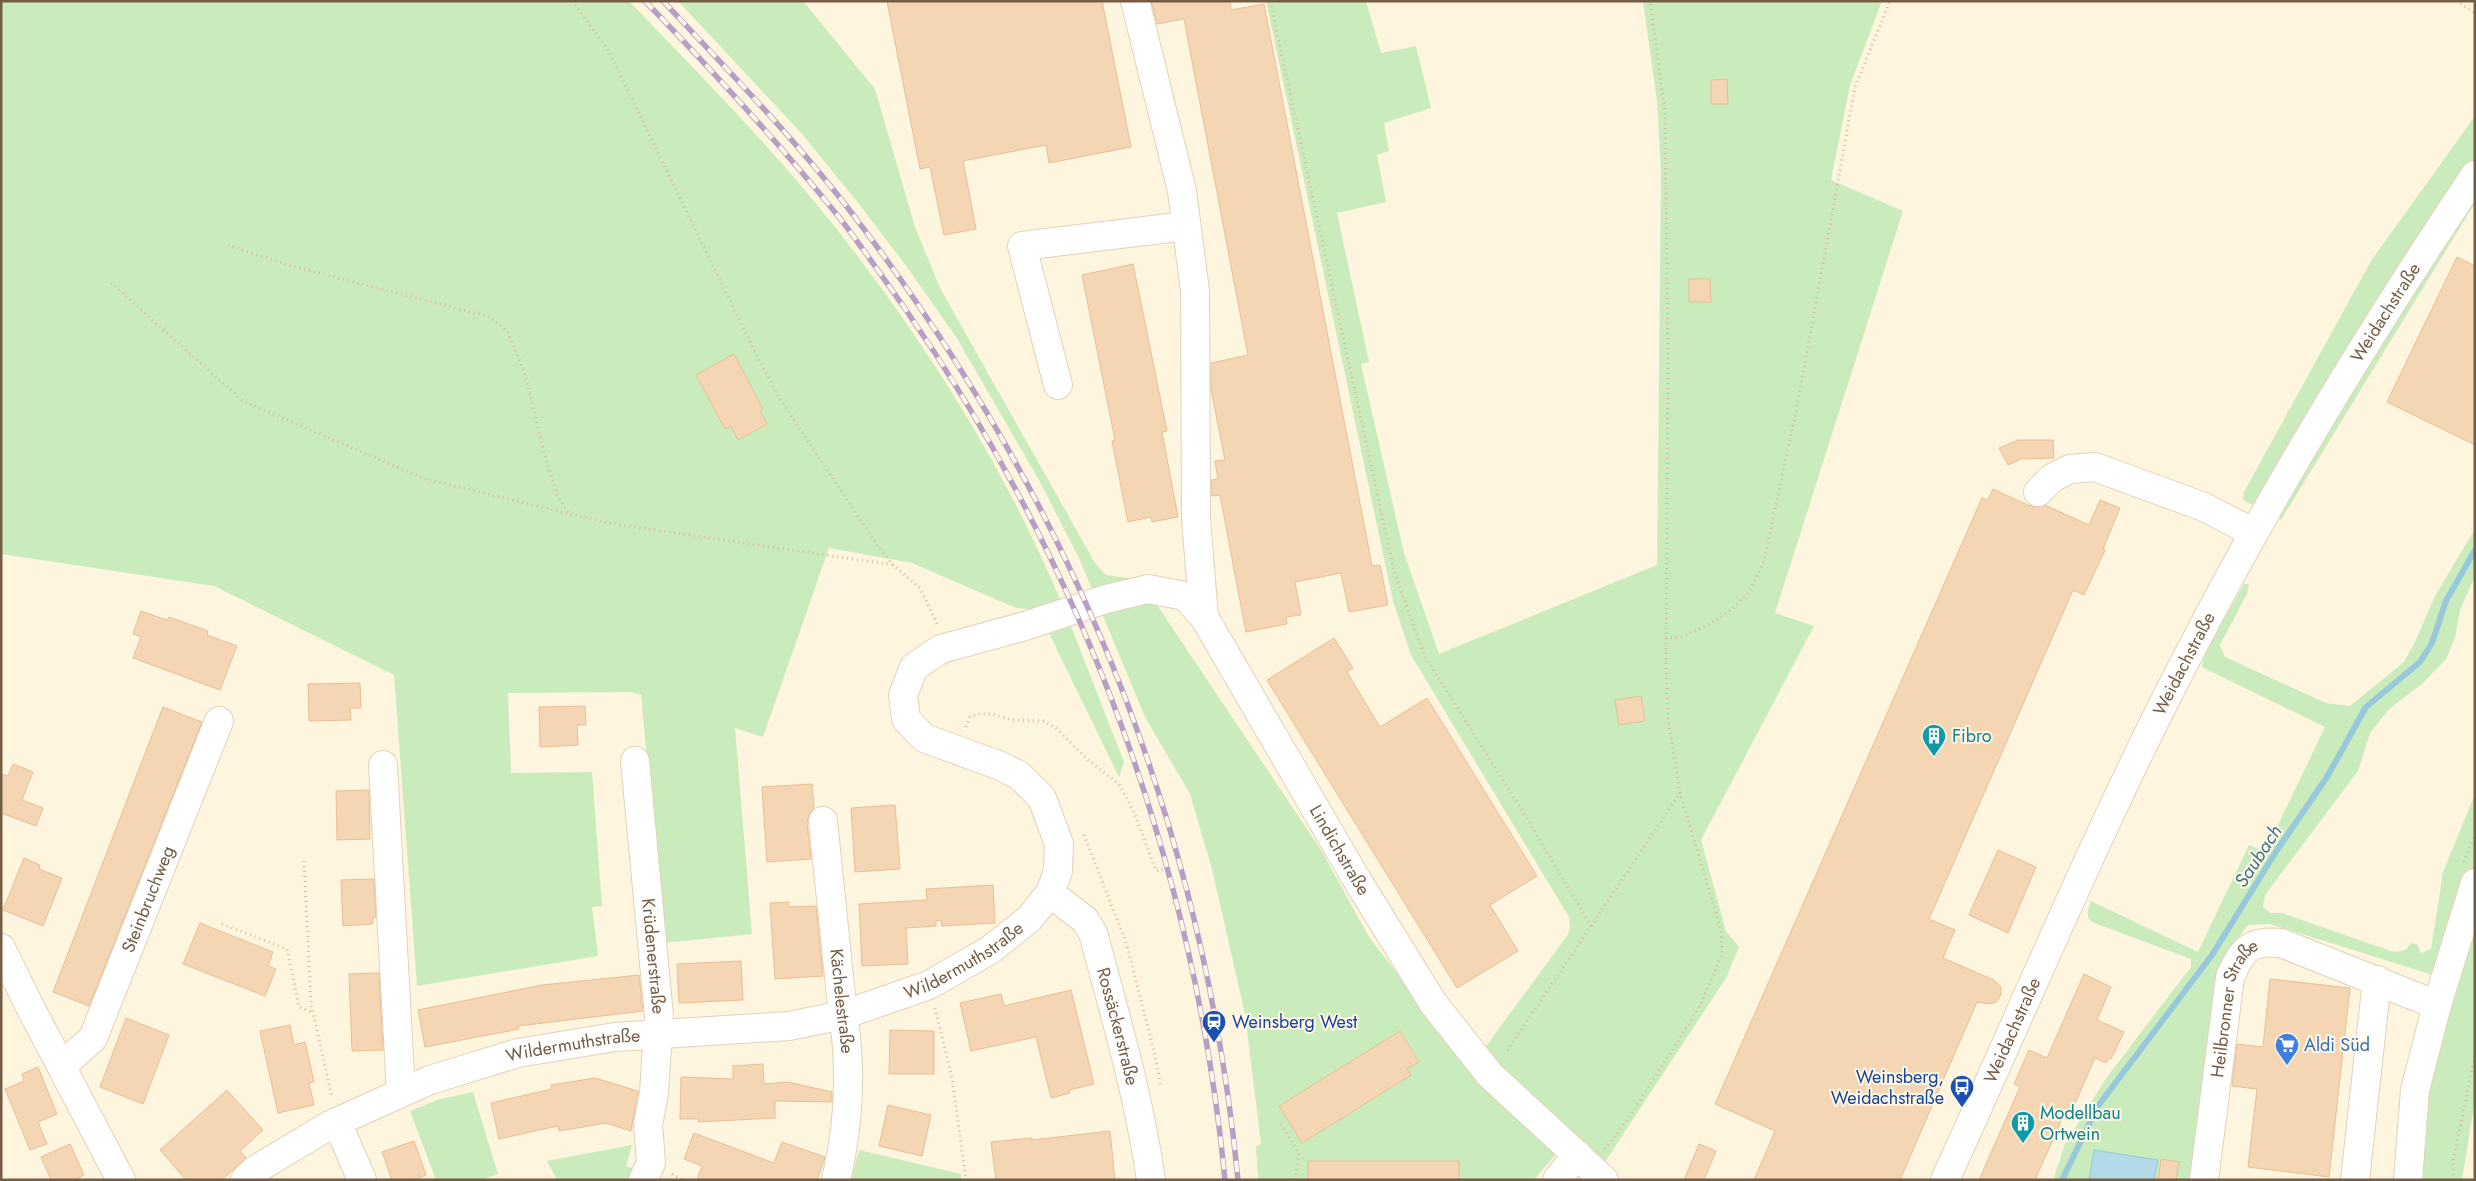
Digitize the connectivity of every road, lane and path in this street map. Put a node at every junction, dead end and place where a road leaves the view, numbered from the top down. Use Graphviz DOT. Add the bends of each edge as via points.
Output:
graph roads {
  1 [pos="572,1"];
  2 [pos="1135,1"];
  3 [pos="1270,1"];
  4 [pos="1650,1"];
  5 [pos="1890,1"];
  6 [pos="2456,1"];
  7 [pos="2475,13"];
  8 [pos="2475,175"];
  9 [pos="1186,226"];
  10 [pos="228,245"];
  11 [pos="111,283"];
  12 [pos="1058,385"];
  13 [pos="2038,492"];
  14 [pos="568,514"];
  15 [pos="2254,533"];
  16 [pos="893,565"];
  17 [pos="1062,614"];
  18 [pos="1204,617"];
  19 [pos="1666,638"];
  20 [pos="947,647"];
  21 [pos="219,721"];
  22 [pos="967,727"];
  23 [pos="635,761"];
  24 [pos="383,765"];
  25 [pos="1680,793"];
  26 [pos="823,821"];
  27 [pos="304,861"];
  28 [pos="1162,869"];
  29 [pos="2475,883"];
  30 [pos="1050,893"];
  31 [pos="222,924"];
  32 [pos="1590,926"];
  33 [pos="1,948"];
  34 [pos="2377,980"];
  35 [pos="929,986"];
  36 [pos="2437,1005"];
  37 [pos="313,1012"];
  38 [pos="842,1015"];
  39 [pos="658,1035"];
  40 [pos="2475,1055"];
  41 [pos="62,1066"];
  42 [pos="1490,1075"];
  43 [pos="401,1093"];
  44 [pos="337,1122"];
  45 [pos="1281,1124"];
  46 [pos="1591,1167"];
  47 [pos="121,1180"];
  48 [pos="245,1180"];
  49 [pos="362,1180"];
  50 [pos="643,1180"];
  51 [pos="836,1180"];
  52 [pos="966,1180"];
  53 [pos="1151,1180"];
  54 [pos="1295,1180"];
  55 [pos="1557,1180"];
  56 [pos="1945,1180"];
  57 [pos="2204,1180"];
  58 [pos="2355,1180"];
  59 [pos="2408,1180"];
  60 [pos="2453,1180"];
  1 -- 16 [label="path" via="608,50 780,399"];
  2 -- 9 [label="street" via="1182,191"];
  3 -- 32 [label="path" via="1394,571 1425,657 1517,802"];
  4 -- 19 [label="path" via="1665,113 1668,356"];
  5 -- 19 [label="path" via="1855,88 1797,407 1764,561 1749,592 1733,609 1682,637"];
  6 -- 7 [label="path"];
  8 -- 15 [label="street, Weidachstraße" via="2428,245"];
  9 -- 12 [label="street" via="1022,246"];
  9 -- 18 [label="street" via="1195,291 1196,519"];
  10 -- 14 [label="path" via="288,265 490,317 508,331 524,371 557,494"];
  11 -- 14 [label="path" via="242,401 425,479"];
  13 -- 15 [label="street" via="2052,478 2070,470 2095,467 2204,508"];
  14 -- 16 [label="path" via="608,523"];
  15 -- 56 [label="street, Weidachstraße" via="2192,646 2090,856"];
  16 -- 20 [label="path" via="920,588"];
  17 -- 18 [label="street, Lindichstraße" via="1148,589 1185,596"];
  17 -- 20 [label="street, Wildermuthstraße"];
  18 -- 42 [label="street, Lindichstraße" via="1359,884 1433,1003"];
  19 -- 25 [label="path" via="1668,719"];
  20 -- 30 [label="street, Wildermuthstraße" via="914,667 903,695 906,719 924,738 1019,775 1042,798 1059,844 1058,871"];
  21 -- 41 [label="street, Steinbruchweg" via="93,1038"];
  22 -- 28 [label="path" via="970,717 991,714 1013,720 1044,722 1057,729 1087,759 1119,784 1134,812 1156,872"];
  23 -- 39 [label="street, Krüdenerstraße"];
  24 -- 43 [label="street"];
  25 -- 32 [label="path"];
  25 -- 46 [label="path" via="1721,930 1722,954 1700,1006 1631,1115"];
  26 -- 38 [label="street, Kächelestraße"];
  27 -- 37 [label="path"];
  29 -- 36 [label="street"];
  30 -- 35 [label="street, Wildermuthstraße" via="1028,919 990,950"];
  30 -- 53 [label="street, Rossäckerstraße" via="1085,920 1093,933 1130,1067"];
  31 -- 37 [label="path" via="287,949 300,1007"];
  32 -- 42 [label="path"];
  33 -- 41 [label="street"];
  34 -- 36 [label="street, Heilbronner Straße"];
  34 -- 57 [label="street, Heilbronner Straße" via="2281,943 2263,941 2249,946 2238,959 2230,977"];
  34 -- 58 [label="street"];
  35 -- 38 [label="street, Wildermuthstraße"];
  35 -- 52 [label="path" via="952,1078"];
  36 -- 59 [label="street" via="2415,1090"];
  37 -- 44 [label="path"];
  38 -- 39 [label="street, Wildermuthstraße" via="789,1026"];
  38 -- 51 [label="street, Kächelestraße" via="848,1045 849,1092 844,1148"];
  39 -- 43 [label="street, Wildermuthstraße" via="615,1037 518,1053 430,1080"];
  39 -- 50 [label="street, Krüdenerstraße" via="654,1093 648,1124 651,1163"];
  40 -- 60 [label="path" via="2453,1162"];
  41 -- 47 [label="street"];
  42 -- 46 [label="street, Lindichstraße"];
  43 -- 44 [label="street, Wildermuthstraße"];
  44 -- 48 [label="street, Wildermuthstraße" via="255,1170"];
  44 -- 49 [label="street"];
  45 -- 54 [label="path" via="1299,1153"];
  46 -- 55 [label="street"];
}
